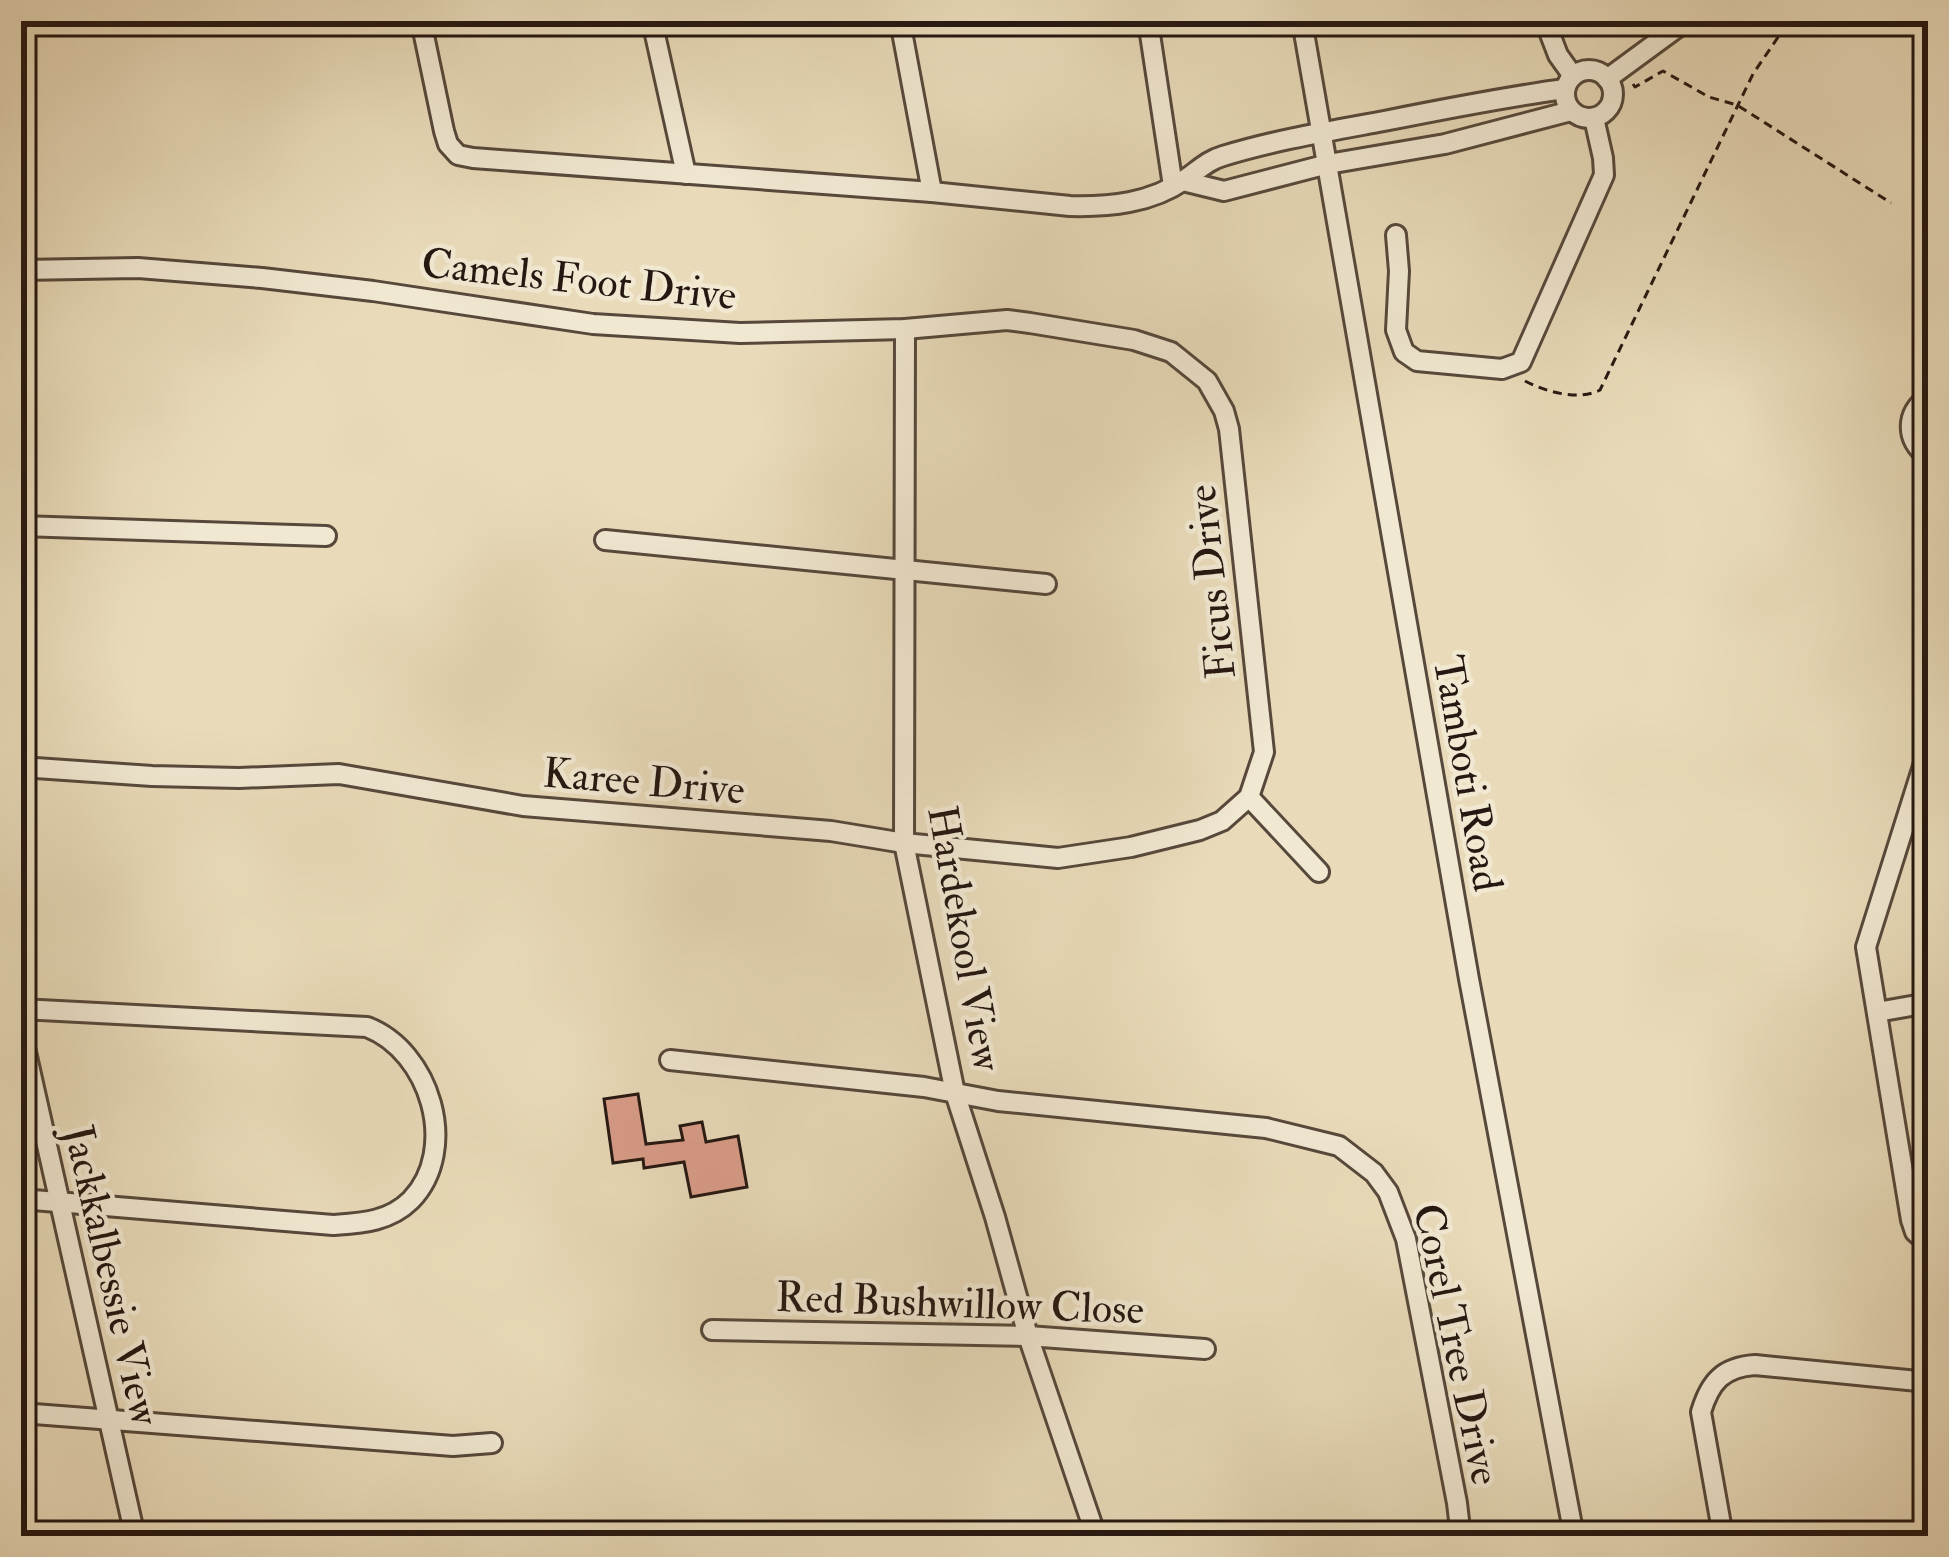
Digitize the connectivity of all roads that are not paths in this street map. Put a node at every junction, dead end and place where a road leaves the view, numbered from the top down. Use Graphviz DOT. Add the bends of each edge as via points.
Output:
graph roads {
  1 [pos="422,21"];
  2 [pos="652,21"];
  3 [pos="900,21"];
  4 [pos="1148,21"];
  5 [pos="1302,21"];
  6 [pos="1545,21"];
  7 [pos="1682,22"];
  8 [pos="1613,75"];
  9 [pos="1569,83"];
  10 [pos="1571,111"];
  11 [pos="1594,118"];
  12 [pos="1323,132"];
  13 [pos="1328,164"];
  14 [pos="686,174"];
  15 [pos="1178,184"];
  16 [pos="932,192"];
  17 [pos="1396,235"];
  18 [pos="21,270"];
  19 [pos="905,329"];
  20 [pos="1193,368"];
  21 [pos="1928,397"];
  22 [pos="1928,457"];
  23 [pos="21,526"];
  24 [pos="326,536"];
  25 [pos="605,540"];
  26 [pos="905,568"];
  27 [pos="1046,584"];
  28 [pos="1928,750"];
  29 [pos="21,767"];
  30 [pos="1249,797"];
  31 [pos="904,842"];
  32 [pos="1319,872"];
  33 [pos="1928,1003"];
  34 [pos="21,1010"];
  35 [pos="1877,1012"];
  36 [pos="21,1030"];
  37 [pos="670,1060"];
  38 [pos="955,1093"];
  39 [pos="21,1199"];
  40 [pos="60,1201"];
  41 [pos="1928,1243"];
  42 [pos="712,1330"];
  43 [pos="1028,1336"];
  44 [pos="1205,1349"];
  45 [pos="1928,1382"];
  46 [pos="21,1413"];
  47 [pos="109,1419"];
  48 [pos="492,1443"];
  49 [pos="135,1536"];
  50 [pos="1096,1536"];
  51 [pos="1458,1536"];
  52 [pos="1574,1536"];
  53 [pos="1724,1536"];
  1 -- 14 [label="street" via="444,131 458,154"];
  2 -- 14 [label="street"];
  3 -- 16 [label="street"];
  4 -- 15 [label="street"];
  5 -- 12 [label="street, Tamboti Road"];
  6 -- 9 [label="street"];
  7 -- 8 [label="street"];
  8 -- 9 [label="street" via="1579,72"];
  8 -- 11 [label="street" via="1612,101"];
  9 -- 10 [label="street"];
  9 -- 12 [label="street"];
  10 -- 11 [label="street"];
  10 -- 13 [label="street"];
  11 -- 17 [label="street" via="1604,176 1525,358 1510,369 1418,361 1404,352 1396,330"];
  12 -- 13 [label="street, Tamboti Road"];
  12 -- 15 [label="street" via="1220,157"];
  13 -- 15 [label="street" via="1224,191"];
  13 -- 52 [label="street, Tamboti Road" via="1468,979"];
  14 -- 16 [label="street"];
  15 -- 16 [label="street" via="1110,207"];
  18 -- 19 [label="street, Camels Foot Drive" via="262,278 593,324 740,333"];
  19 -- 20 [label="street, Camels Foot Drive" via="1030,323 1134,340"];
  19 -- 26 [label="street, Hardekool View"];
  20 -- 30 [label="street, Ficus Drive" via="1217,396 1229,429 1264,752"];
  21 -- 22 [label="street" via="1910,428"];
  23 -- 24 [label="street"];
  25 -- 26 [label="street"];
  26 -- 27 [label="street"];
  26 -- 31 [label="street, Hardekool View"];
  28 -- 35 [label="street" via="1866,939"];
  29 -- 31 [label="street, Karee Drive" via="239,778 339,774 523,806"];
  30 -- 31 [label="street, Karee Drive" via="1200,830 1074,857"];
  30 -- 32 [label="street"];
  31 -- 38 [label="street, Hardekool View"];
  33 -- 35 [label="street"];
  34 -- 40 [label="street" via="367,1027 412,1060 431,1105 435,1138 422,1184 402,1208 370,1223"];
  35 -- 41 [label="street" via="1911,1220"];
  36 -- 40 [label="street, Jackkalbessie View"];
  37 -- 38 [label="street, Corel Tree Drive"];
  38 -- 43 [label="street, Hardekool View"];
  38 -- 51 [label="street, Corel Tree Drive" via="1266,1128 1339,1146 1374,1173 1406,1239"];
  39 -- 40 [label="street"];
  40 -- 47 [label="street, Jackkalbessie View"];
  42 -- 43 [label="street, Red Bushwillow Close"];
  43 -- 44 [label="street, Red Bushwillow Close"];
  43 -- 50 [label="street, Hardekool View"];
  45 -- 53 [label="street" via="1755,1365 1722,1373 1701,1412"];
  46 -- 47 [label="street"];
  47 -- 48 [label="street"];
  47 -- 49 [label="street, Jackkalbessie View"];
}
